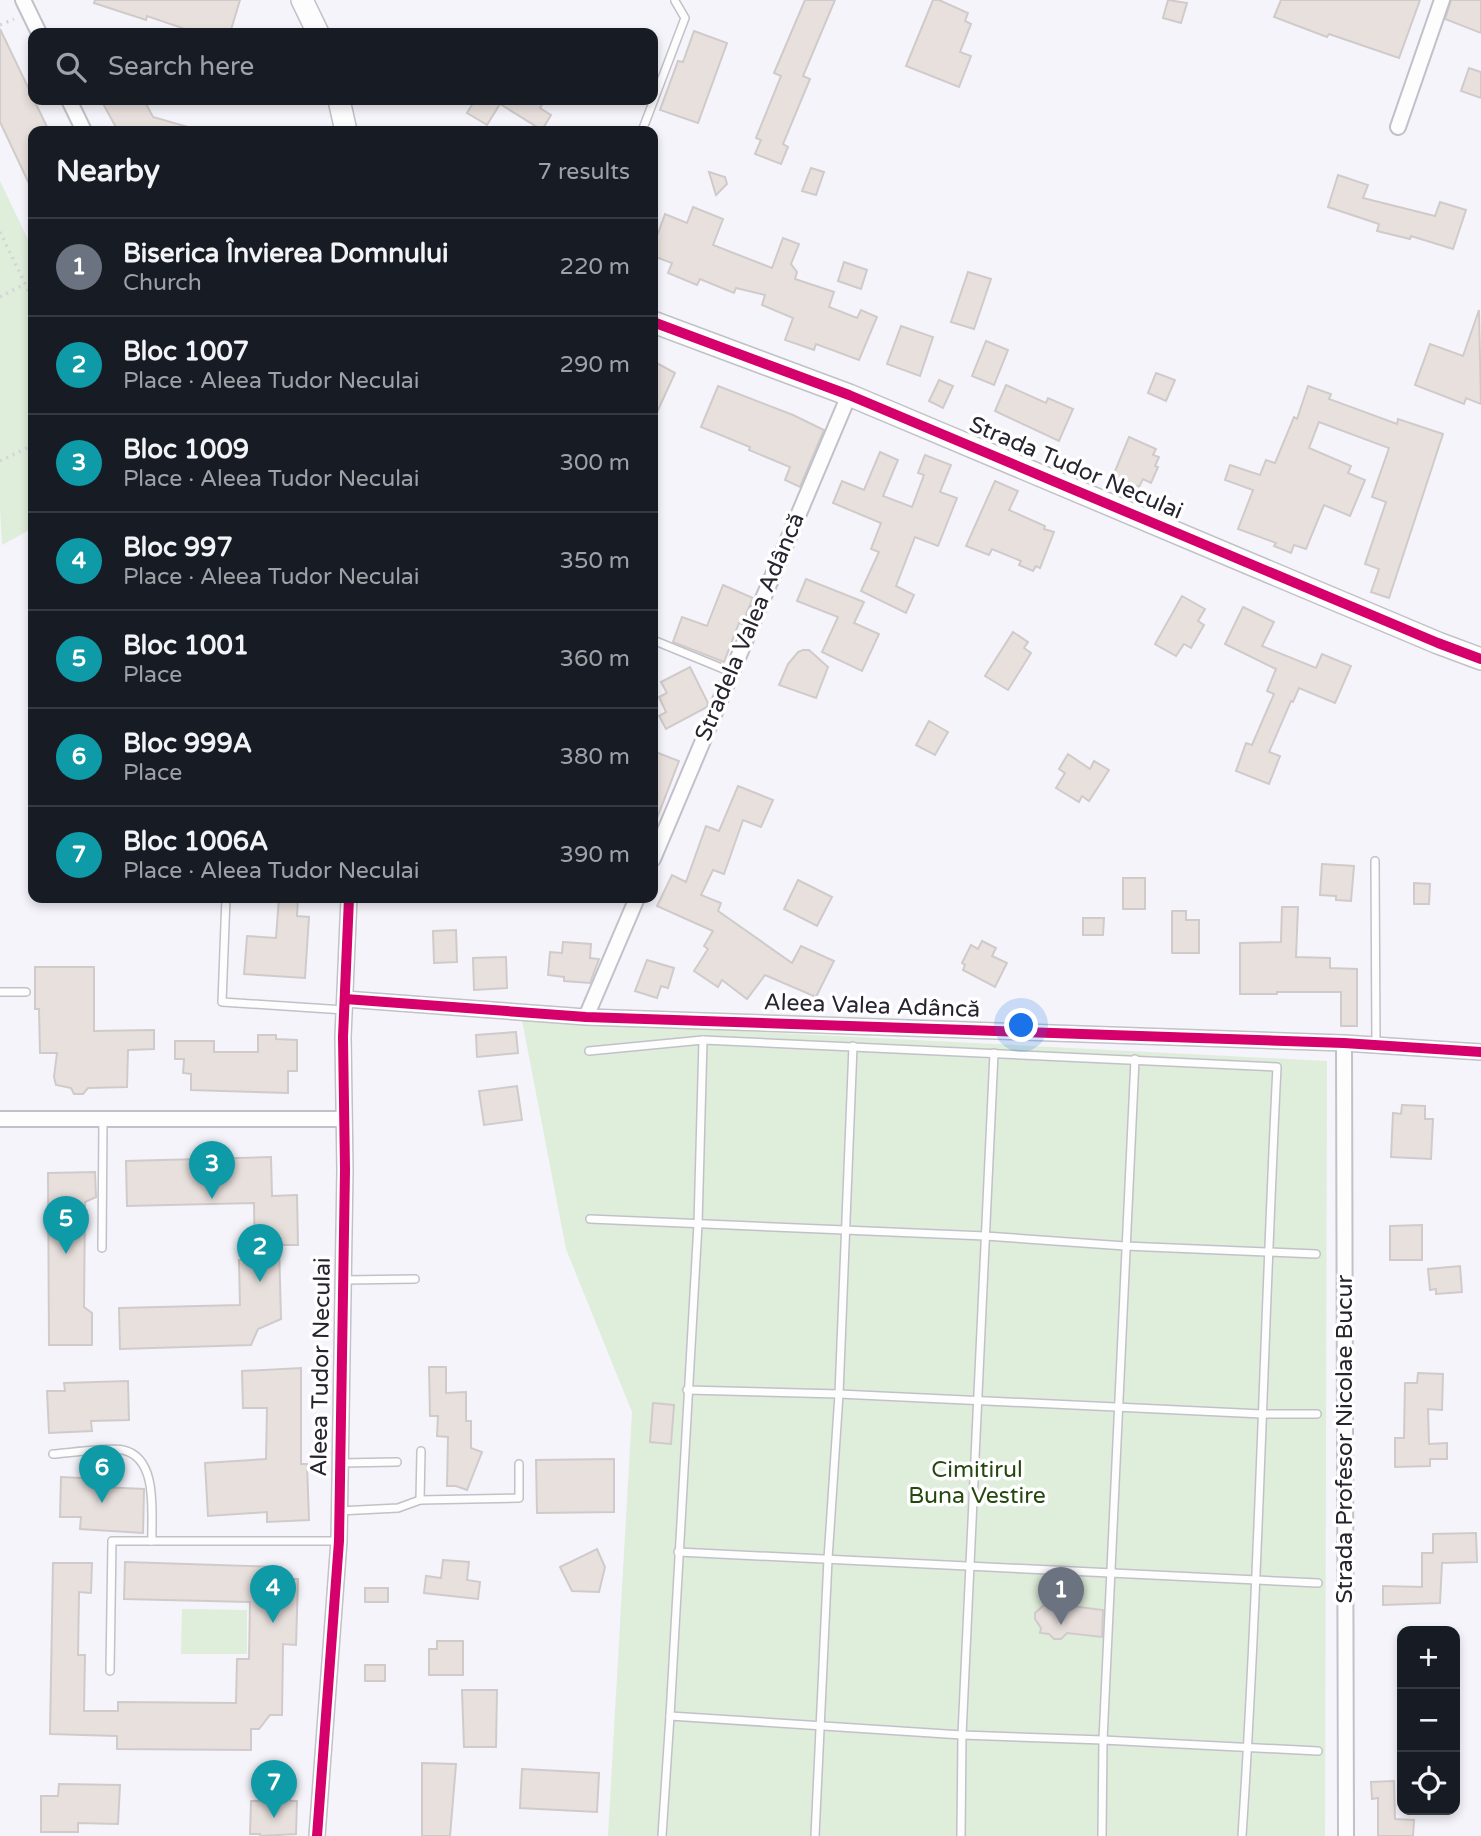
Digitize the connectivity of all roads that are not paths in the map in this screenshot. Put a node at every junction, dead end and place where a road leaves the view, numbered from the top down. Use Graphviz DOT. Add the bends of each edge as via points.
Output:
graph roads {
  1 [pos="23,0"];
  2 [pos="302,0"];
  3 [pos="1442,0"];
  4 [pos="675,1"];
  5 [pos="37,28"];
  6 [pos="316,28"];
  7 [pos="658,89"];
  8 [pos="71,105"];
  9 [pos="340,105"];
  10 [pos="652,105"];
  11 [pos="82,126"];
  12 [pos="345,126"];
  13 [pos="644,126"];
  14 [pos="1398,127"];
  15 [pos="658,324"];
  16 [pos="849,395"];
  17 [pos="658,642"];
  18 [pos="1481,659"];
  19 [pos="731,672"];
  20 [pos="658,847"];
  21 [pos="1375,861"];
  22 [pos="226,903"];
  23 [pos="349,903"];
  24 [pos="634,903"];
  25 [pos="0,992"];
  26 [pos="26,992"];
  27 [pos="345,1004"];
  28 [pos="586,1017"];
  29 [pos="703,1040"];
  30 [pos="1345,1043"];
  31 [pos="1376,1045"];
  32 [pos="853,1046"];
  33 [pos="589,1051"];
  34 [pos="1481,1052"];
  35 [pos="994,1053"];
  36 [pos="1135,1059"];
  37 [pos="0,1119"];
  38 [pos="103,1119"];
  39 [pos="344,1119"];
  40 [pos="590,1219"];
  41 [pos="698,1224"];
  42 [pos="845,1229"];
  43 [pos="985,1236"];
  44 [pos="1125,1246"];
  45 [pos="102,1248"];
  46 [pos="1268,1252"];
  47 [pos="1316,1254"];
  48 [pos="415,1279"];
  49 [pos="343,1280"];
  50 [pos="687,1390"];
  51 [pos="839,1394"];
  52 [pos="977,1400"];
  53 [pos="1118,1406"];
  54 [pos="1262,1414"];
  55 [pos="1317,1414"];
  56 [pos="421,1451"];
  57 [pos="53,1454"];
  58 [pos="397,1462"];
  59 [pos="340,1463"];
  60 [pos="519,1464"];
  61 [pos="420,1500"];
  62 [pos="339,1511"];
  63 [pos="152,1541"];
  64 [pos="339,1541"];
  65 [pos="678,1552"];
  66 [pos="828,1559"];
  67 [pos="970,1568"];
  68 [pos="1112,1573"];
  69 [pos="1257,1581"];
  70 [pos="1318,1583"];
  71 [pos="110,1671"];
  72 [pos="670,1716"];
  73 [pos="820,1725"];
  74 [pos="962,1735"];
  75 [pos="1103,1740"];
  76 [pos="1248,1746"];
  77 [pos="1318,1751"];
  78 [pos="317,1836"];
  79 [pos="662,1836"];
  80 [pos="815,1836"];
  81 [pos="961,1836"];
  82 [pos="1102,1836"];
  83 [pos="1242,1836"];
  84 [pos="1346,1836"];
  1 -- 5 [label="street"];
  2 -- 6 [label="street"];
  3 -- 14 [label="street"];
  4 -- 7 [label="lane" via="685,18"];
  8 -- 11 [label="street"];
  9 -- 12 [label="street"];
  10 -- 13 [label="lane"];
  15 -- 16 [label="street, Strada Tudor Neculai"];
  16 -- 18 [label="street, Strada Tudor Neculai"];
  16 -- 19 [label="street, Stradela Valea Adâncă"];
  17 -- 19 [label="lane"];
  19 -- 20 [label="street, Stradela Valea Adâncă"];
  21 -- 31 [label="lane"];
  22 -- 27 [label="lane" via="222,1002"];
  23 -- 27 [label="street, Aleea Tudor Neculai"];
  24 -- 28 [label="street"];
  25 -- 26 [label="lane"];
  27 -- 28 [label="street, Aleea Valea Adâncă"];
  27 -- 39 [label="street, Aleea Tudor Neculai"];
  28 -- 30 [label="street, Aleea Valea Adâncă"];
  29 -- 32 [label="lane"];
  29 -- 33 [label="lane"];
  29 -- 41 [label="lane"];
  30 -- 31 [label="street, Aleea Valea Adâncă"];
  30 -- 84 [label="street, Strada Profesor Nicolae Bucur"];
  31 -- 34 [label="street, Aleea Valea Adâncă"];
  32 -- 35 [label="lane"];
  32 -- 42 [label="lane"];
  35 -- 36 [label="lane"];
  35 -- 43 [label="lane"];
  36 -- 44 [label="lane"];
  36 -- 46 [label="lane" via="1278,1067"];
  37 -- 38 [label="street"];
  38 -- 39 [label="street"];
  38 -- 45 [label="lane"];
  39 -- 49 [label="street, Aleea Tudor Neculai"];
  40 -- 41 [label="lane"];
  41 -- 42 [label="lane"];
  41 -- 50 [label="lane"];
  42 -- 43 [label="lane"];
  42 -- 51 [label="lane"];
  43 -- 44 [label="lane"];
  43 -- 52 [label="lane"];
  44 -- 46 [label="lane"];
  44 -- 53 [label="lane"];
  46 -- 47 [label="lane"];
  46 -- 54 [label="lane"];
  48 -- 49 [label="lane"];
  49 -- 59 [label="street, Aleea Tudor Neculai"];
  50 -- 51 [label="lane"];
  50 -- 65 [label="lane"];
  51 -- 52 [label="lane"];
  51 -- 66 [label="lane"];
  52 -- 53 [label="lane"];
  52 -- 67 [label="lane"];
  53 -- 54 [label="lane"];
  53 -- 68 [label="lane"];
  54 -- 55 [label="lane"];
  54 -- 69 [label="lane"];
  56 -- 61 [label="lane"];
  57 -- 63 [label="lane" via="123,1450 139,1458 149,1479"];
  58 -- 59 [label="lane"];
  59 -- 62 [label="street, Aleea Tudor Neculai"];
  60 -- 61 [label="lane" via="519,1498"];
  61 -- 62 [label="lane" via="398,1508"];
  62 -- 64 [label="street, Aleea Tudor Neculai"];
  63 -- 64 [label="lane"];
  63 -- 71 [label="lane" via="112,1541"];
  64 -- 78 [label="street, Aleea Tudor Neculai"];
  65 -- 66 [label="lane"];
  65 -- 72 [label="lane"];
  66 -- 67 [label="lane"];
  66 -- 73 [label="lane"];
  67 -- 68 [label="lane"];
  67 -- 74 [label="lane"];
  68 -- 69 [label="lane"];
  68 -- 75 [label="lane"];
  69 -- 70 [label="lane"];
  69 -- 76 [label="lane"];
  72 -- 73 [label="lane"];
  72 -- 79 [label="lane"];
  73 -- 74 [label="lane"];
  73 -- 80 [label="lane"];
  74 -- 75 [label="lane"];
  74 -- 81 [label="lane"];
  75 -- 76 [label="lane"];
  75 -- 82 [label="lane"];
  76 -- 77 [label="lane"];
  76 -- 83 [label="lane"];
}
